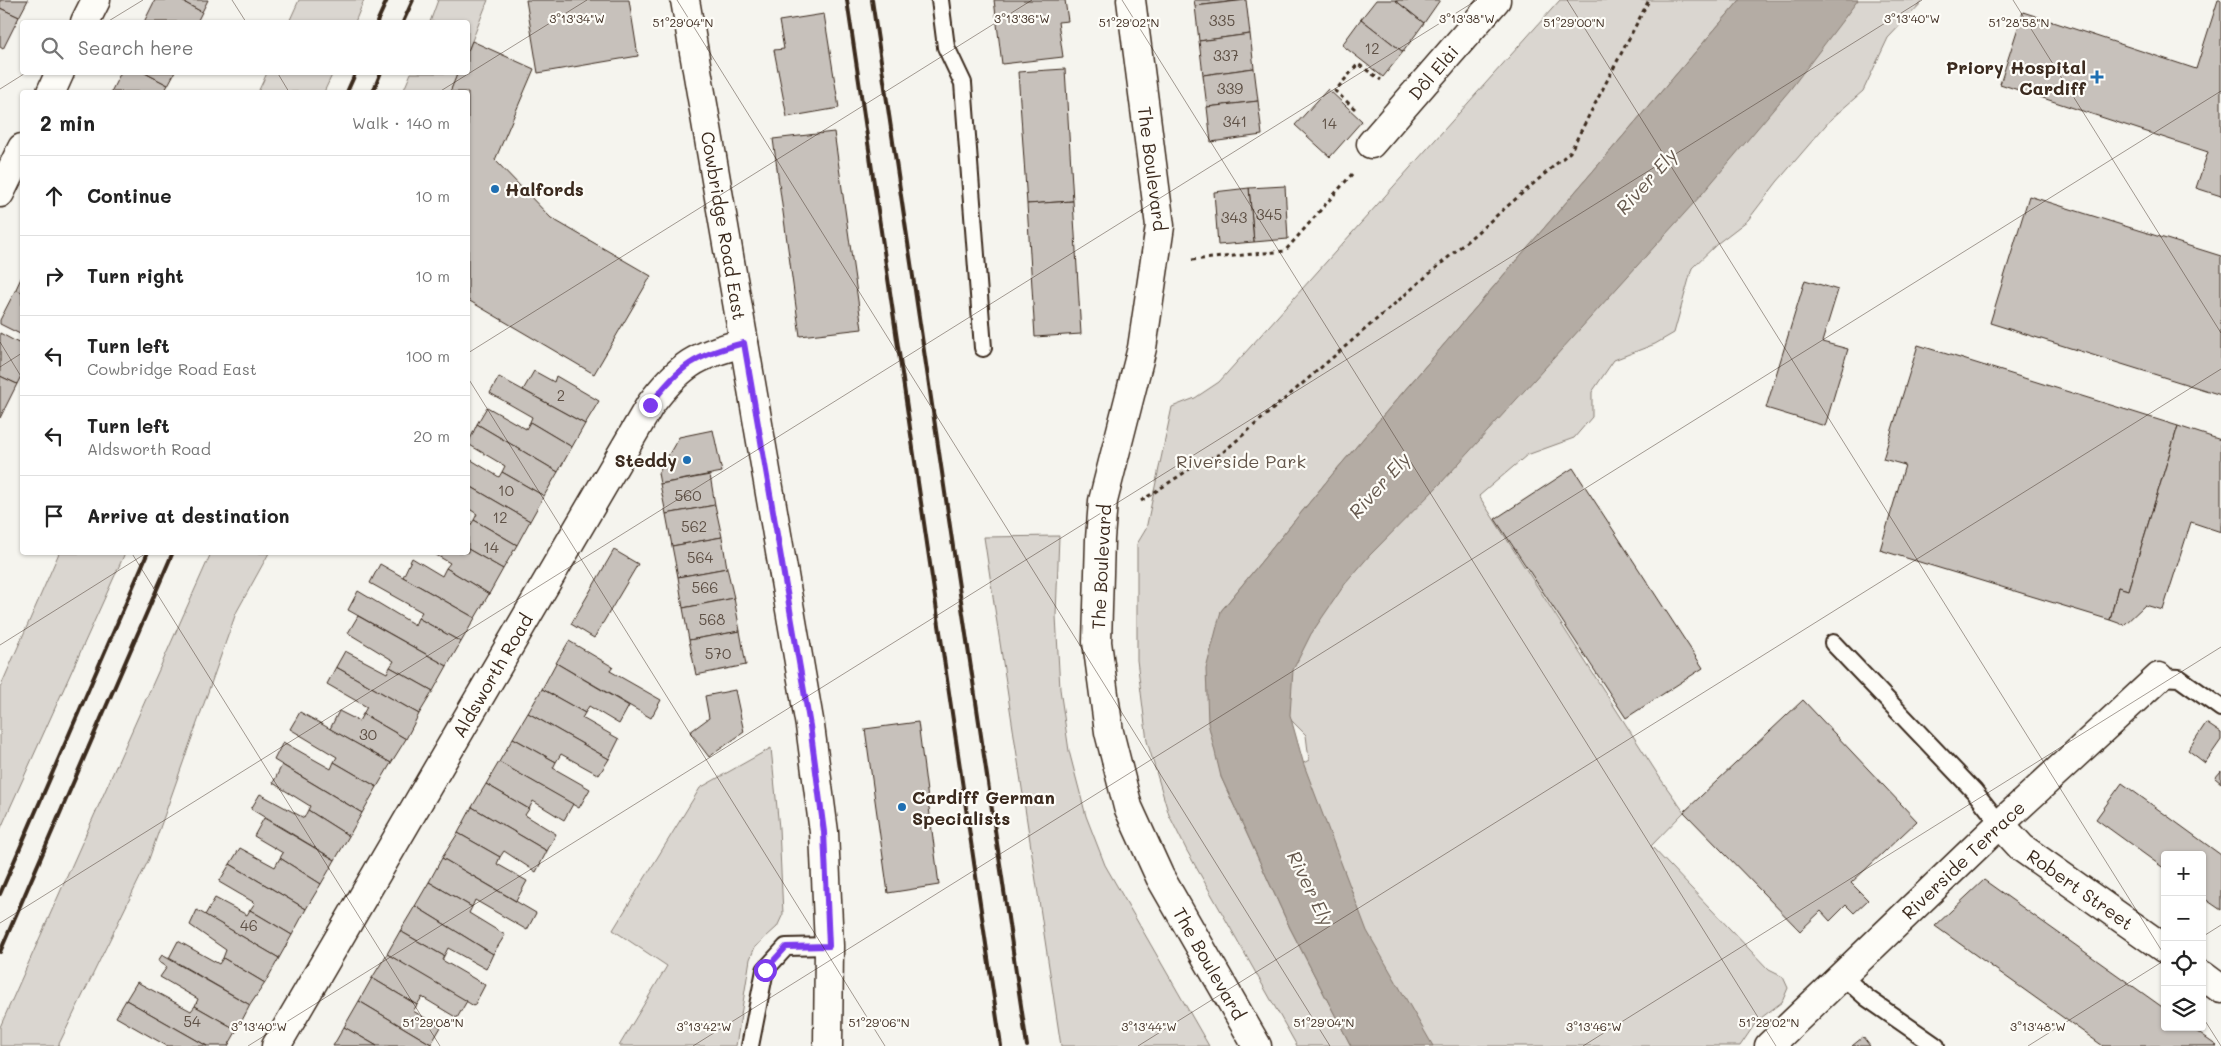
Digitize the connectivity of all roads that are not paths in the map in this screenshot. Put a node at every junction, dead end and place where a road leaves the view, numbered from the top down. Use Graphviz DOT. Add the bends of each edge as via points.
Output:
graph roads {
  1 [pos="96,0"];
  2 [pos="685,0"];
  3 [pos="940,0"];
  4 [pos="1131,0"];
  5 [pos="1496,0"];
  6 [pos="86,20"];
  7 [pos="59,75"];
  8 [pos="52,90"];
  9 [pos="1371,144"];
  10 [pos="20,152"];
  11 [pos="0,193"];
  12 [pos="744,343"];
  13 [pos="983,348"];
  14 [pos="1833,643"];
  15 [pos="2159,676"];
  16 [pos="2221,708"];
  17 [pos="2000,824"];
  18 [pos="829,946"];
  19 [pos="2161,946"];
  20 [pos="1842,976"];
  21 [pos="2206,978"];
  22 [pos="2221,988"];
  23 [pos="276,1046"];
  24 [pos="750,1046"];
  25 [pos="828,1046"];
  26 [pos="1257,1046"];
  27 [pos="1769,1046"];
  28 [pos="1936,1046"];
  1 -- 6 [label="street"];
  2 -- 12 [label="street, Cowbridge Road East"];
  3 -- 13 [label="lane" via="946,47 963,83"];
  4 -- 26 [label="street, The Boulevard" via="1160,226 1142,348 1103,501 1097,642 1110,732 1128,807 1160,877"];
  5 -- 9 [label="street, Dôl Elài"];
  7 -- 8 [label="street"];
  10 -- 11 [label="street"];
  12 -- 18 [label="street, Cowbridge Road East" via="810,726 824,832"];
  12 -- 23 [label="street, Aldsworth Road" via="710,352 684,367 650,405"];
  14 -- 17 [label="lane" via="1974,791"];
  15 -- 16 [label="lane" via="2179,678"];
  15 -- 17 [label="street, Riverside Terrace"];
  17 -- 19 [label="street, Robert Street" via="2022,848"];
  17 -- 20 [label="street, Riverside Terrace"];
  18 -- 24 [label="lane" via="786,947 765,970"];
  18 -- 25 [label="street, Cowbridge Road East"];
  20 -- 27 [label="street, Riverside Terrace"];
  20 -- 28 [label="lane" via="1867,998"];
  21 -- 22 [label="street"];
}
